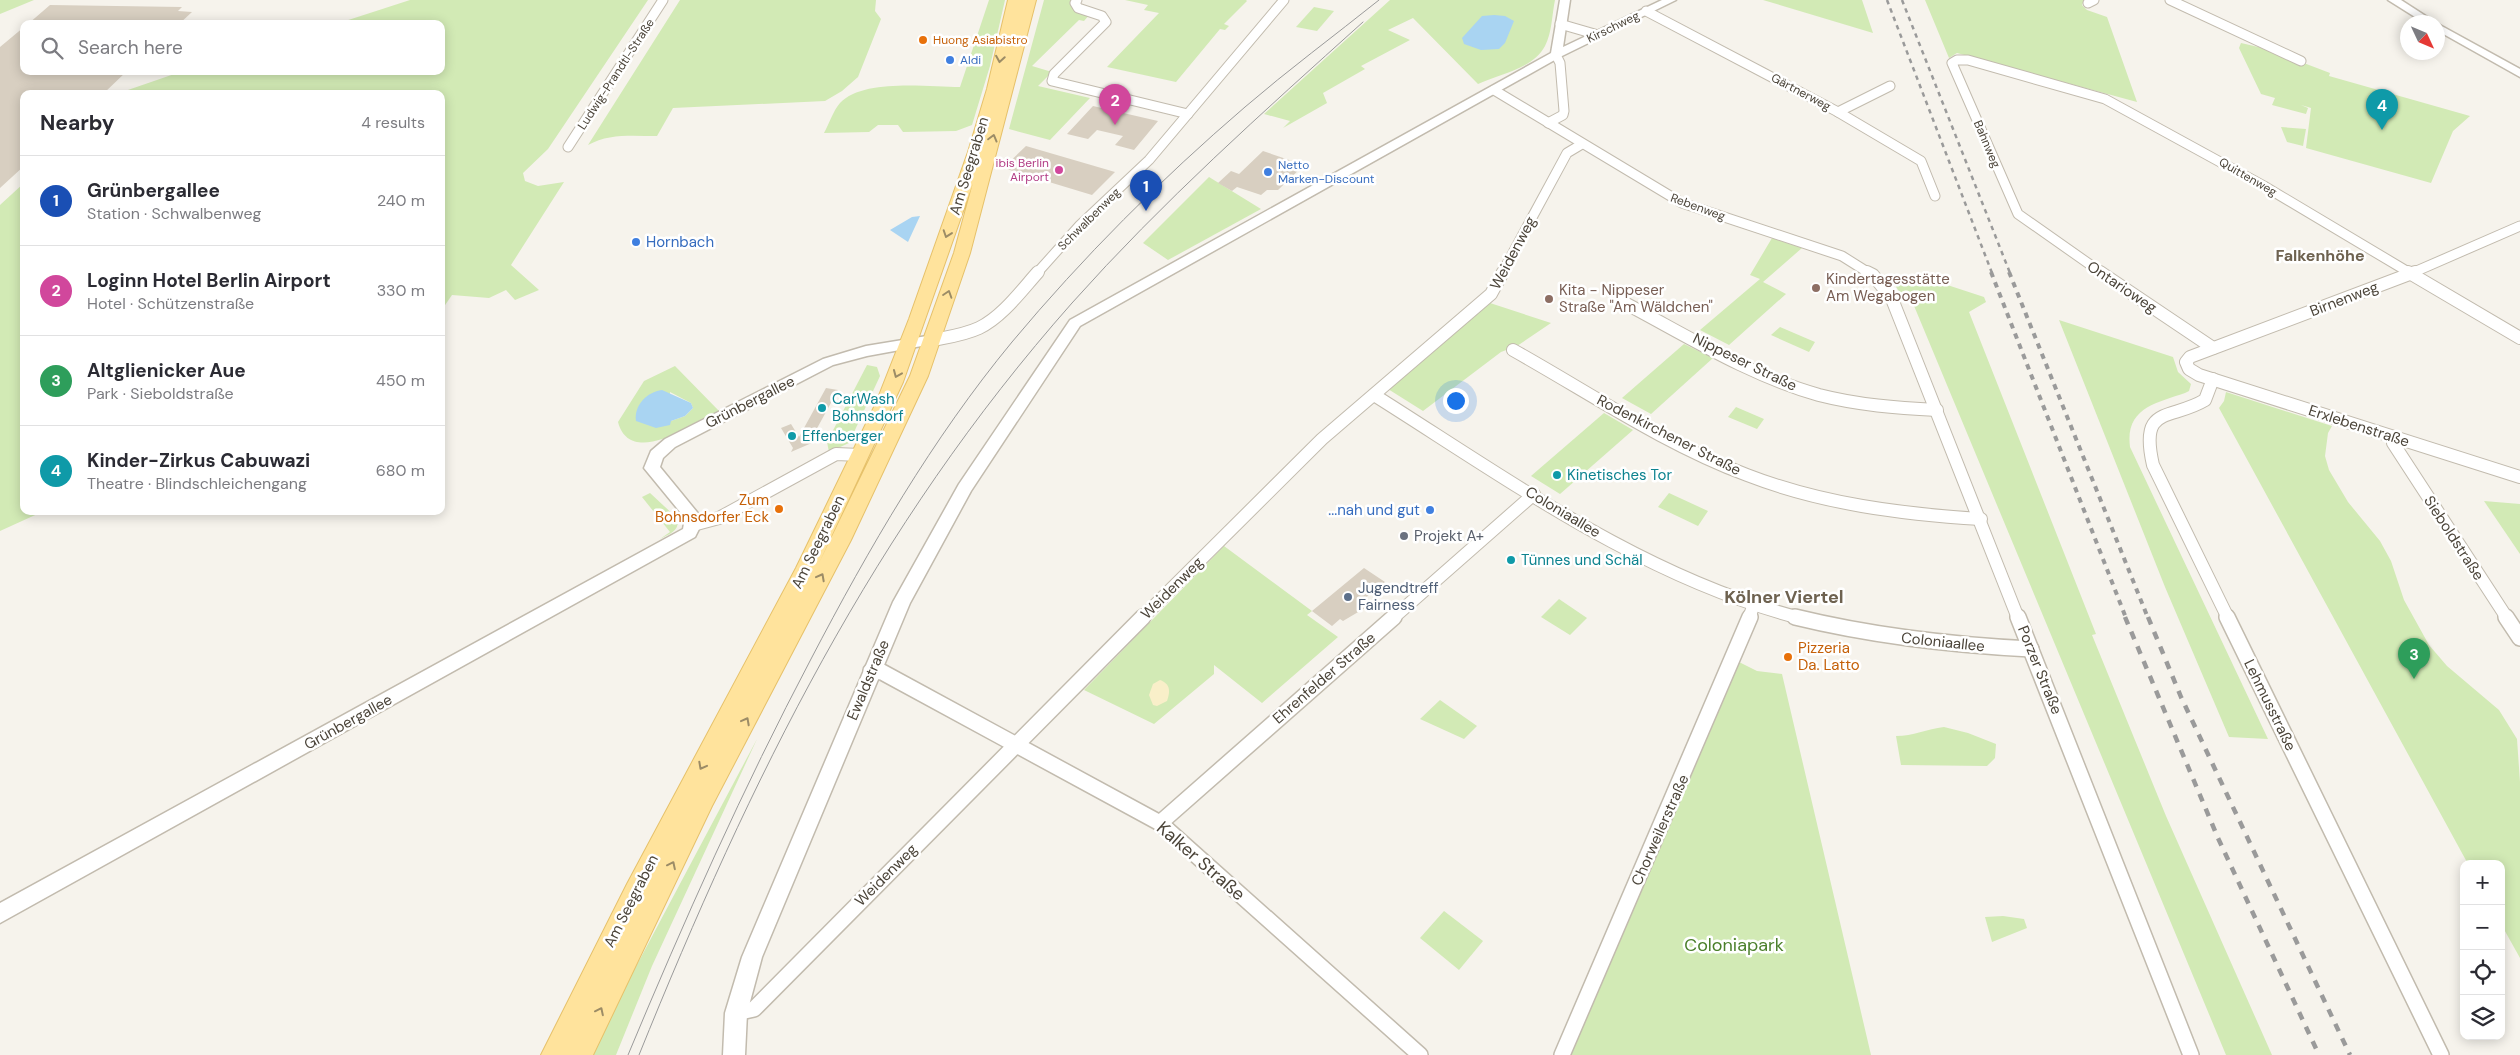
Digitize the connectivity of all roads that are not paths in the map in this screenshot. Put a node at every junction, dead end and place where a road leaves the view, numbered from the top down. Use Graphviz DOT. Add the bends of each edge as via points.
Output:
graph roads {
  1 [pos="663,0"];
  2 [pos="1015,0"];
  3 [pos="1029,0"];
  4 [pos="1077,0"];
  5 [pos="1284,0"];
  6 [pos="1565,0"];
  7 [pos="1671,0"];
  8 [pos="2170,0"];
  9 [pos="2393,0"];
  10 [pos="1646,11"];
  11 [pos="2418,15"];
  12 [pos="1560,24"];
  13 [pos="2445,31"];
  14 [pos="1598,35"];
  15 [pos="1556,55"];
  16 [pos="1957,60"];
  17 [pos="2301,61"];
  18 [pos="2520,74"];
  19 [pos="1890,86"];
  20 [pos="1494,90"];
  21 [pos="1838,112"];
  22 [pos="1188,114"];
  23 [pos="1548,123"];
  24 [pos="1582,144"];
  25 [pos="568,147"];
  26 [pos="1935,196"];
  27 [pos="2031,225"];
  28 [pos="2520,226"];
  29 [pos="2412,272"];
  30 [pos="1884,287"];
  31 [pos="1619,300"];
  32 [pos="2520,338"];
  33 [pos="933,340"];
  34 [pos="908,345"];
  35 [pos="2213,348"];
  36 [pos="1513,350"];
  37 [pos="2206,377"];
  38 [pos="1374,395"];
  39 [pos="1937,410"];
  40 [pos="2392,437"];
  41 [pos="854,454"];
  42 [pos="2520,477"];
  43 [pos="1534,494"];
  44 [pos="1981,519"];
  45 [pos="693,525"];
  46 [pos="1754,604"];
  47 [pos="2520,638"];
  48 [pos="2030,649"];
  49 [pos="871,671"];
  50 [pos="1015,746"];
  51 [pos="1160,823"];
  52 [pos="0,914"];
  53 [pos="736,1013"];
  54 [pos="554,1055"];
  55 [pos="579,1055"];
  56 [pos="734,1055"];
  57 [pos="1420,1055"];
  58 [pos="1562,1055"];
  59 [pos="2191,1055"];
  60 [pos="2441,1055"];
  1 -- 25 [label="street, Ludwig-Prandtl-Straße"];
  2 -- 34 [label="main road, Am Seegraben, one-way" via="970,167"];
  33 -- 3 [label="main road, Am Seegraben, one-way" via="962,253"];
  4 -- 22 [label="street" via="1078,8 1102,16 1106,22 1054,74 1052,81"];
  5 -- 22 [label="street, Schwalbenweg"];
  6 -- 12 [label="street"];
  7 -- 10 [label="street, Kirschweg"];
  8 -- 17 [label="street"];
  9 -- 11 [label="street"];
  10 -- 14 [label="street, Kirschweg"];
  10 -- 21 [label="street, Gärtnerweg"];
  12 -- 14 [label="street"];
  12 -- 15 [label="street"];
  13 -- 18 [label="street"];
  14 -- 15 [label="street, Kirschweg"];
  15 -- 20 [label="street, Kirschweg"];
  15 -- 23 [label="street" via="1560,63 1564,111 1563,115"];
  16 -- 27 [label="street, Bahnweg" via="1952,63 2018,214"];
  16 -- 29 [label="street, Quittenweg" via="1968,60 2105,100 2221,162"];
  19 -- 21 [label="street"];
  20 -- 23 [label="street, Rebenweg"];
  20 -- 49 [label="street, Ewaldstraße" via="1086,315 1067,333 956,504 902,602"];
  21 -- 26 [label="street, Gärtnerweg" via="1921,161"];
  22 -- 33 [label="street, Schwalbenweg" via="1149,160 1080,225 1006,307 980,328"];
  23 -- 24 [label="street, Rebenweg"];
  24 -- 30 [label="street, Rebenweg" via="1670,197 1835,253 1873,275"];
  24 -- 38 [label="street, Weidenweg" via="1567,153 1492,294"];
  27 -- 35 [label="street, Ontarioweg"];
  28 -- 29 [label="street, Birnenweg"];
  29 -- 32 [label="street, Quittenweg"];
  29 -- 35 [label="street, Birnenweg"];
  30 -- 39 [label="street, Porzer Straße" via="1892,299"];
  31 -- 39 [label="street, Nippeser Straße" via="1772,378 1803,390 1873,407"];
  33 -- 34 [label="street, Grünbergallee"];
  55 -- 33 [label="main road, Am Seegraben, one-way" via="704,799 841,540 917,381"];
  34 -- 41 [label="main road, Am Seegraben, one-way" via="885,403"];
  34 -- 45 [label="street, Grünbergallee" via="828,362 661,449 652,461 652,468 692,517"];
  35 -- 37 [label="street, Birnenweg" via="2190,357 2186,362 2189,369"];
  36 -- 44 [label="street, Rodenkirchener Straße" via="1707,458 1754,478 1864,508 1920,516"];
  37 -- 40 [label="street, Erxlebenstraße"];
  37 -- 60 [label="street, Lehmusstraße" via="2207,398 2160,417 2150,430 2148,445 2153,465"];
  38 -- 43 [label="street, Coloniaallee"];
  38 -- 50 [label="street, Weidenweg" via="1270,489"];
  39 -- 44 [label="street, Porzer Straße"];
  40 -- 42 [label="street, Erxlebenstraße"];
  40 -- 47 [label="street, Sieboldstraße"];
  41 -- 45 [label="street, Grünbergallee" via="836,454 719,518"];
  41 -- 54 [label="main road, Am Seegraben, one-way" via="824,535 665,834"];
  43 -- 46 [label="street, Coloniaallee" via="1635,554"];
  43 -- 51 [label="street, Ehrenfelder Straße"];
  44 -- 48 [label="street, Porzer Straße"];
  45 -- 52 [label="street, Grünbergallee" via="689,533 671,544"];
  46 -- 48 [label="street, Coloniaallee" via="1830,625 1892,637"];
  46 -- 58 [label="street, Chorweilerstraße" via="1742,639"];
  48 -- 59 [label="street, Porzer Straße"];
  49 -- 50 [label="street, Kalker Straße" via="882,672"];
  49 -- 53 [label="street, Ewaldstraße" via="752,957"];
  50 -- 51 [label="street, Kalker Straße"];
  50 -- 53 [label="street, Weidenweg" via="754,1009"];
  51 -- 57 [label="street, Kalker Straße"];
  53 -- 56 [label="street, Ewaldstraße"];
}
